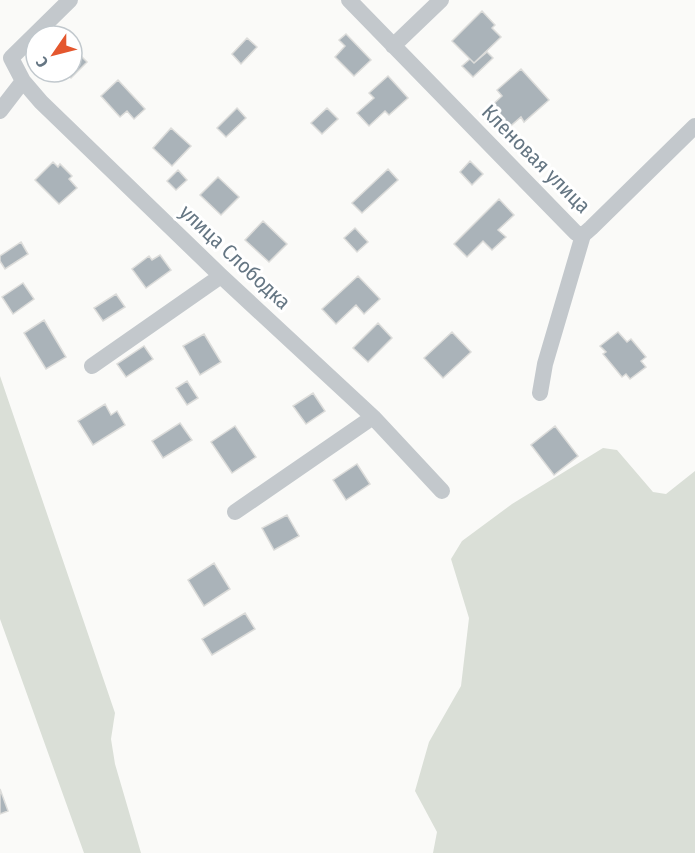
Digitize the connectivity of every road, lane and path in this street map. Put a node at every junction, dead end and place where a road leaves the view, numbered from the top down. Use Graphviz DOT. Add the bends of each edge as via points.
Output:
graph roads {
  1 [pos="70,0"];
  2 [pos="349,0"];
  3 [pos="441,0"];
  4 [pos="393,46"];
  5 [pos="5,58"];
  6 [pos="23,81"];
  7 [pos="0,111"];
  8 [pos="695,126"];
  9 [pos="583,235"];
  10 [pos="221,276"];
  11 [pos="92,366"];
  12 [pos="540,393"];
  13 [pos="373,417"];
  14 [pos="442,490"];
  15 [pos="235,512"];
  1 -- 5 [label="street"];
  2 -- 4 [label="street, Кленовая улица"];
  3 -- 4 [label="street"];
  4 -- 9 [label="street, Кленовая улица" via="569,227"];
  5 -- 6 [label="street, улица Слободка"];
  6 -- 7 [label="street"];
  6 -- 10 [label="street, улица Слободка"];
  8 -- 9 [label="street, Кленовая улица"];
  9 -- 12 [label="street"];
  10 -- 11 [label="street"];
  10 -- 13 [label="street, улица Слободка"];
  13 -- 14 [label="street, улица Слободка"];
  13 -- 15 [label="street"];
}
